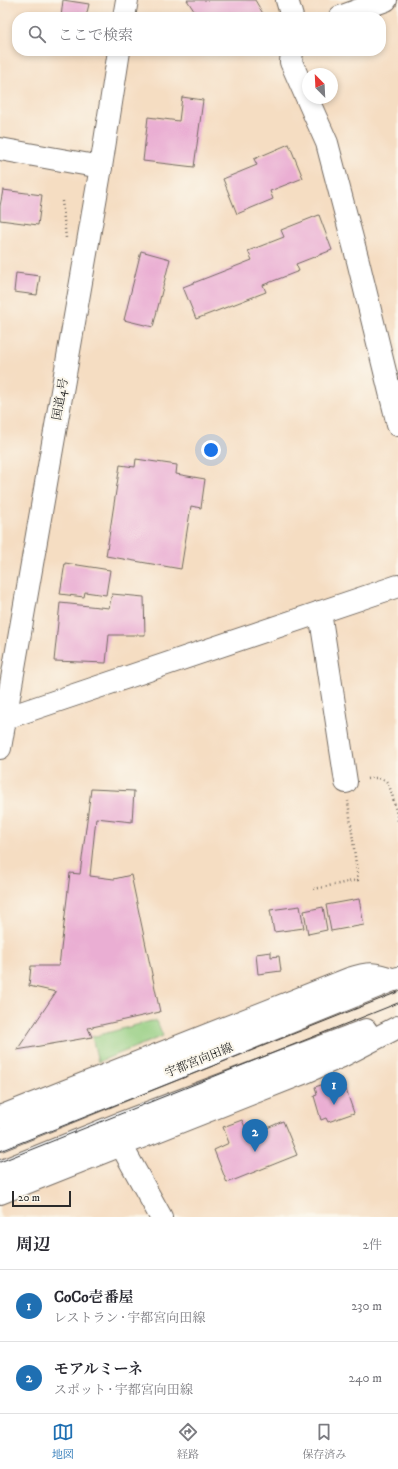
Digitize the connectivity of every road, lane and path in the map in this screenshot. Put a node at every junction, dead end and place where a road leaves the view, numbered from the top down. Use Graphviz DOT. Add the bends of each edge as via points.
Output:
graph roads {
  1 [pos="127,0"];
  2 [pos="287,0"];
  3 [pos="386,0"];
  4 [pos="125,12"];
  5 [pos="291,12"];
  6 [pos="354,12"];
  7 [pos="118,56"];
  8 [pos="292,56"];
  9 [pos="0,149"];
  10 [pos="100,168"];
  11 [pos="398,425"];
  12 [pos="398,586"];
  13 [pos="320,612"];
  14 [pos="2,719"];
  15 [pos="0,748"];
  16 [pos="346,782"];
  17 [pos="398,821"];
  18 [pos="314,889"];
  19 [pos="396,979"];
  20 [pos="398,1017"];
  21 [pos="398,1027"];
  22 [pos="0,1117"];
  23 [pos="120,1134"];
  24 [pos="0,1140"];
  25 [pos="0,1172"];
  26 [pos="0,1193"];
  27 [pos="161,1217"];
  1 -- 4 [label="main road"];
  2 -- 5 [label="main road"];
  3 -- 6 [label="main road"];
  7 -- 10 [label="main road, 国道4号"];
  8 -- 11 [label="main road" via="292,62 327,143"];
  9 -- 10 [label="main road"];
  10 -- 14 [label="main road, 国道4号"];
  12 -- 13 [label="main road"];
  13 -- 14 [label="main road"];
  13 -- 16 [label="main road"];
  14 -- 15 [label="main road, 国道4号"];
  16 -- 17 [label="path" via="377,778 386,781"];
  16 -- 18 [label="path" via="358,880"];
  19 -- 22 [label="main road" via="367,973 349,979"];
  19 -- 24 [label="main road, 宇都宮向田線"];
  20 -- 23 [label="main road"];
  21 -- 23 [label="main road" via="308,1071"];
  23 -- 25 [label="main road"];
  23 -- 26 [label="main road"];
  23 -- 27 [label="main road"];
}
